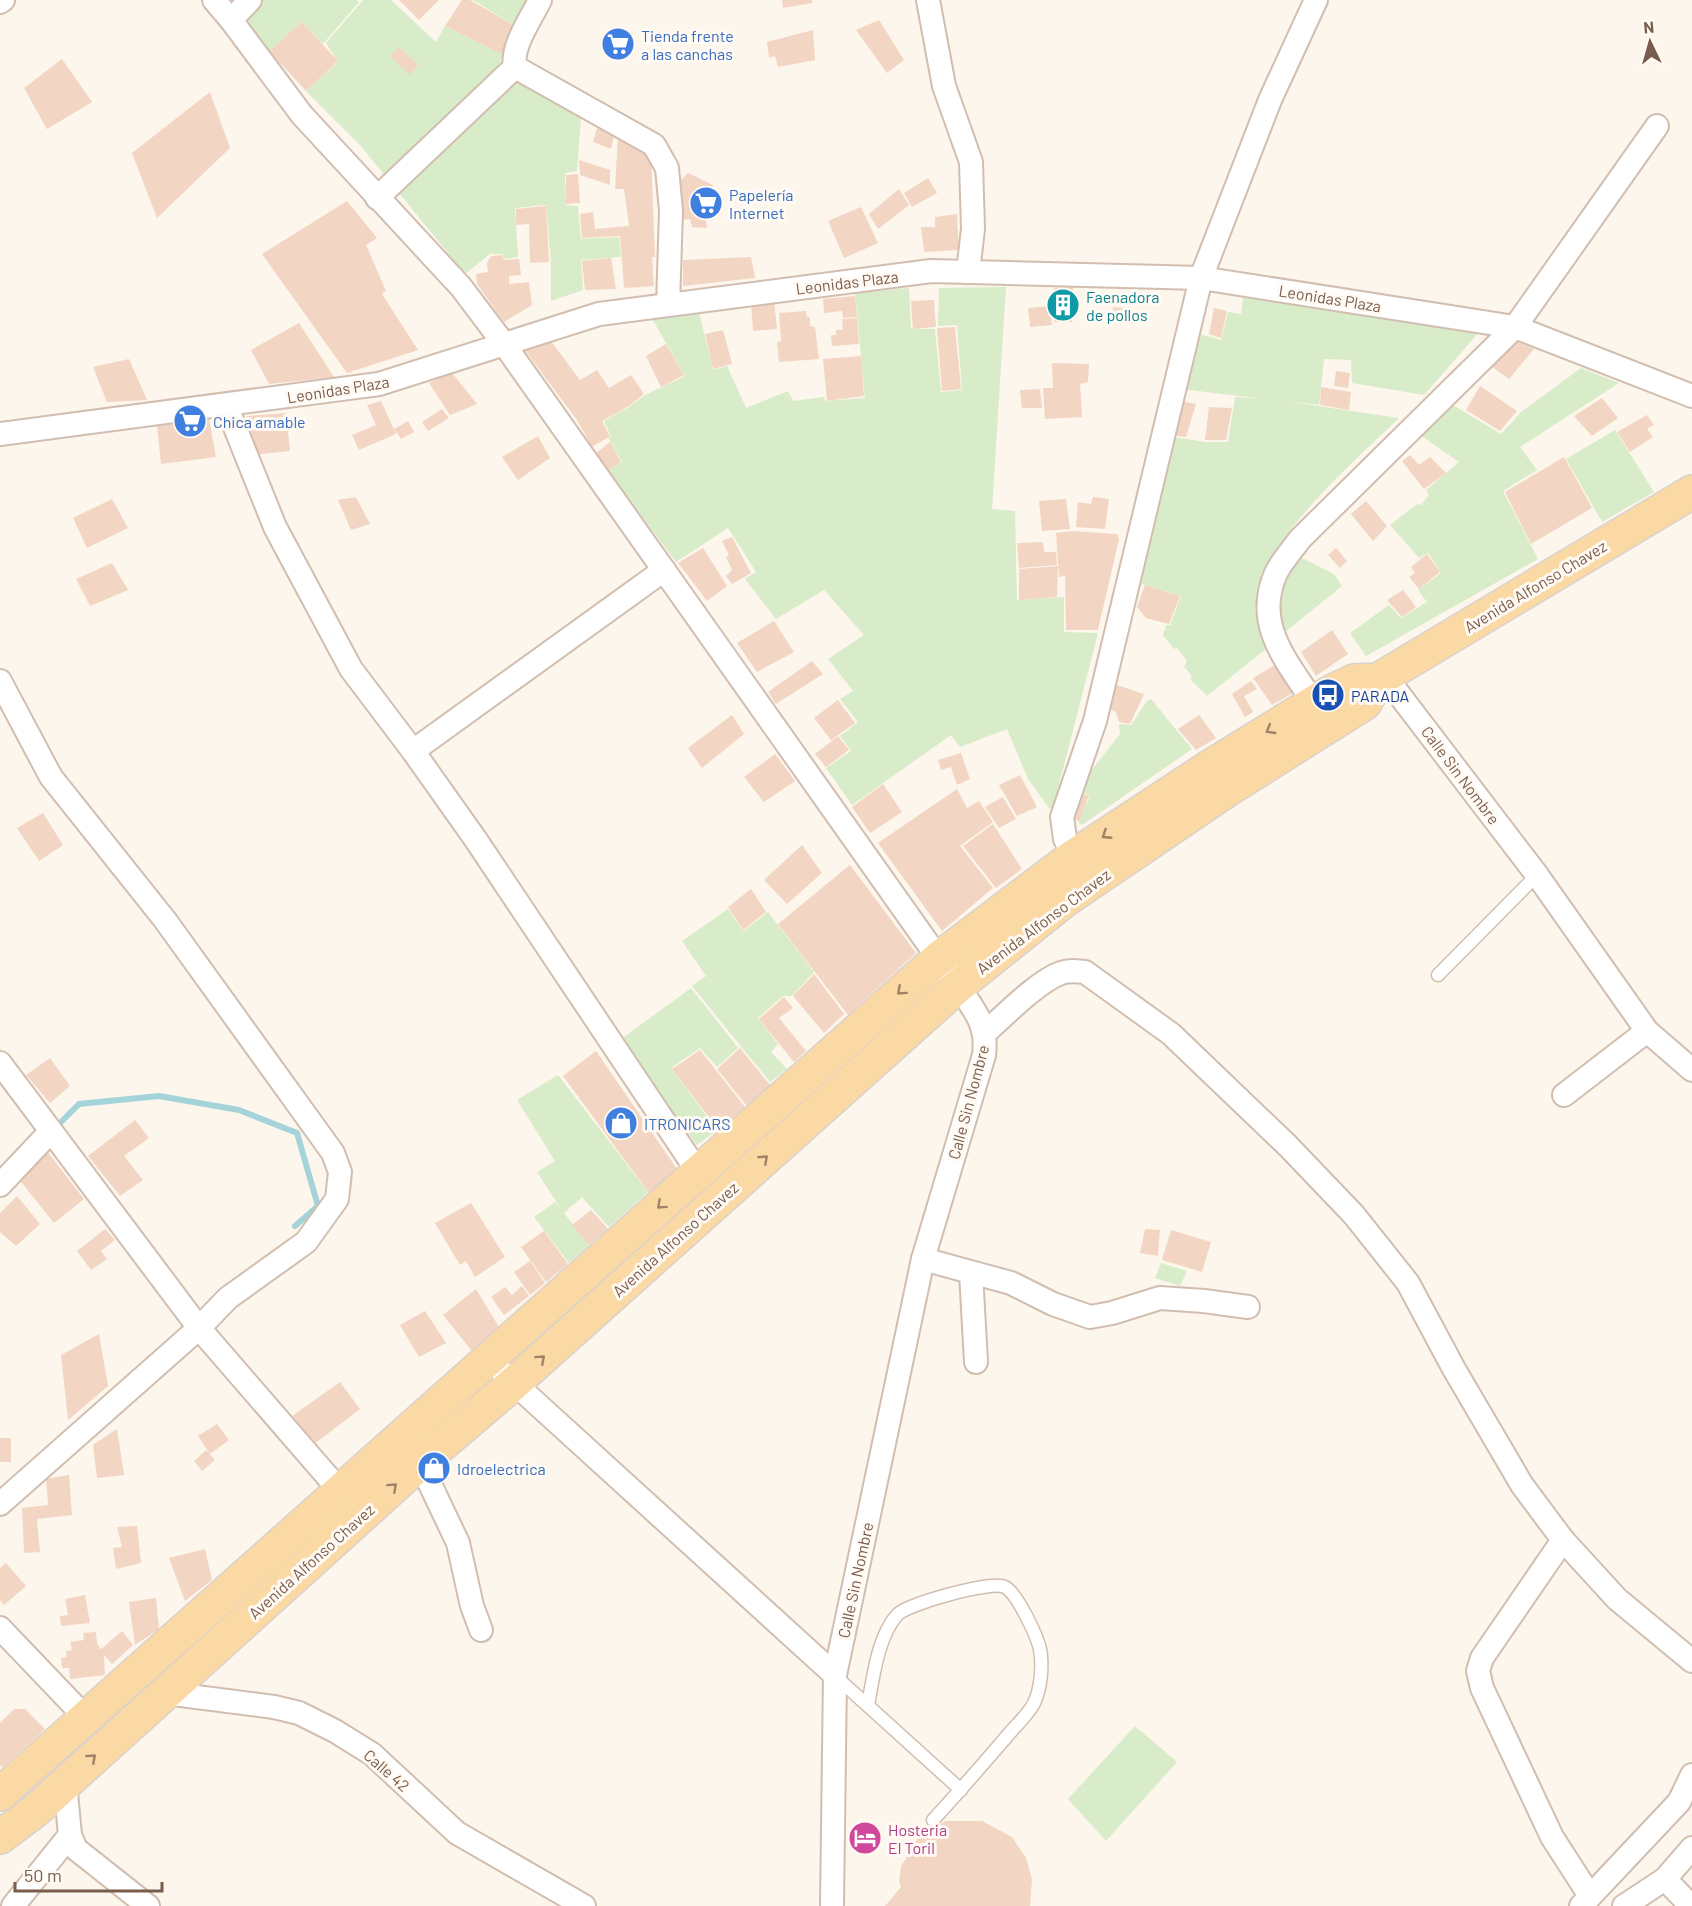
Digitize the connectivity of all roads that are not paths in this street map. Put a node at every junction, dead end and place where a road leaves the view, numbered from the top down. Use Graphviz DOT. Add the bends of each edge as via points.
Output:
graph roads {
  1 [pos="214,0"];
  2 [pos="250,0"];
  3 [pos="540,0"];
  4 [pos="928,0"];
  5 [pos="1316,0"];
  6 [pos="231,20"];
  7 [pos="515,68"];
  8 [pos="1657,126"];
  9 [pos="377,198"];
  10 [pos="968,272"];
  11 [pos="1201,278"];
  12 [pos="668,305"];
  13 [pos="1515,327"];
  14 [pos="504,344"];
  15 [pos="1692,396"];
  16 [pos="225,405"];
  17 [pos="2,430"];
  18 [pos="1692,492"];
  19 [pos="664,570"];
  20 [pos="1382,678"];
  21 [pos="0,681"];
  22 [pos="1314,703"];
  23 [pos="413,751"];
  24 [pos="1074,856"];
  25 [pos="1538,875"];
  26 [pos="938,959"];
  27 [pos="1438,975"];
  28 [pos="958,986"];
  29 [pos="1647,1031"];
  30 [pos="985,1033"];
  31 [pos="0,1063"];
  32 [pos="1692,1071"];
  33 [pos="1564,1095"];
  34 [pos="51,1131"];
  35 [pos="698,1172"];
  36 [pos="0,1185"];
  37 [pos="922,1258"];
  38 [pos="971,1273"];
  39 [pos="1248,1307"];
  40 [pos="199,1328"];
  41 [pos="489,1359"];
  42 [pos="976,1362"];
  43 [pos="513,1384"];
  44 [pos="420,1463"];
  45 [pos="341,1492"];
  46 [pos="0,1504"];
  47 [pos="1563,1540"];
  48 [pos="0,1628"];
  49 [pos="481,1630"];
  50 [pos="1692,1661"];
  51 [pos="835,1676"];
  52 [pos="165,1693"];
  53 [pos="868,1705"];
  54 [pos="86,1719"];
  55 [pos="1692,1775"];
  56 [pos="65,1782"];
  57 [pos="961,1790"];
  58 [pos="0,1794"];
  59 [pos="933,1820"];
  60 [pos="70,1835"];
  61 [pos="0,1837"];
  62 [pos="1692,1848"];
  63 [pos="1665,1879"];
  64 [pos="1586,1901"];
  65 [pos="14,1906"];
  66 [pos="148,1906"];
  67 [pos="584,1906"];
  68 [pos="832,1906"];
  69 [pos="1624,1906"];
  70 [pos="1691,1906"];
  1 -- 6 [label="street, Calle Sin Nombre"];
  2 -- 6 [label="street"];
  3 -- 7 [label="street" via="520,41"];
  4 -- 10 [label="street" via="944,86 971,162 973,230"];
  5 -- 11 [label="street" via="1270,99"];
  6 -- 9 [label="street, Calle Sin Nombre" via="302,115"];
  7 -- 9 [label="street"];
  7 -- 12 [label="street" via="654,145 667,168"];
  8 -- 13 [label="street"];
  9 -- 14 [label="street, Calle Sin Nombre" via="461,287"];
  10 -- 11 [label="street, Leonidas Plaza"];
  10 -- 12 [label="street, Leonidas Plaza" via="931,271"];
  11 -- 13 [label="street, Leonidas Plaza"];
  11 -- 24 [label="street" via="1095,721 1062,817 1065,839"];
  12 -- 14 [label="street, Leonidas Plaza" via="599,314"];
  13 -- 15 [label="street, Leonidas Plaza"];
  13 -- 22 [label="street" via="1300,539 1277,572 1268,598 1268,616 1280,652"];
  14 -- 16 [label="street, Leonidas Plaza" via="379,384"];
  14 -- 19 [label="street, Calle Sin Nombre"];
  16 -- 17 [label="street, Leonidas Plaza"];
  16 -- 23 [label="street" via="274,527 351,669"];
  18 -- 20 [label="main road, Avenida Alfonso Chavez"];
  19 -- 23 [label="street"];
  19 -- 26 [label="street, Calle Sin Nombre"];
  20 -- 22 [label="main road, Avenida Alfonso Chavez" via="1354,681"];
  20 -- 25 [label="street, Calle Sin Nombre"];
  20 -- 28 [label="main road, Avenida Alfonso Chavez" via="1365,703 1227,790 1065,900"];
  21 -- 40 [label="street" via="51,777 165,920 333,1153 340,1172 337,1199 306,1242 228,1298"];
  22 -- 24 [label="main road, Avenida Alfonso Chavez, one-way"];
  23 -- 35 [label="street"];
  24 -- 26 [label="main road, Avenida Alfonso Chavez"];
  25 -- 27 [label="lane"];
  25 -- 29 [label="street, Calle Sin Nombre"];
  26 -- 28 [label="street, Calle Sin Nombre"];
  26 -- 35 [label="main road, Avenida Alfonso Chavez, one-way"];
  28 -- 30 [label="street, Calle Sin Nombre"];
  43 -- 28 [label="main road, Avenida Alfonso Chavez, one-way"];
  29 -- 32 [label="street, Calle Sin Nombre"];
  29 -- 33 [label="street"];
  30 -- 37 [label="street, Calle Sin Nombre" via="984,1055"];
  30 -- 47 [label="street" via="1054,976 1071,971 1085,972 1171,1034 1354,1215 1408,1283 1522,1485"];
  31 -- 34 [label="street"];
  34 -- 36 [label="street"];
  34 -- 40 [label="street"];
  35 -- 41 [label="main road, Avenida Alfonso Chavez, one-way"];
  37 -- 38 [label="street"];
  37 -- 51 [label="street, Calle Sin Nombre"];
  38 -- 39 [label="street" via="1011,1283 1090,1317 1160,1298"];
  38 -- 42 [label="street"];
  40 -- 45 [label="street"];
  40 -- 46 [label="street"];
  41 -- 43 [label="street"];
  41 -- 45 [label="main road, Avenida Alfonso Chavez"];
  43 -- 44 [label="main road, Avenida Alfonso Chavez"];
  43 -- 51 [label="street"];
  44 -- 49 [label="street" via="458,1543"];
  52 -- 44 [label="main road, Avenida Alfonso Chavez, one-way"];
  45 -- 54 [label="main road, Avenida Alfonso Chavez"];
  47 -- 50 [label="street" via="1617,1599"];
  47 -- 64 [label="street" via="1482,1658 1478,1671 1482,1688"];
  48 -- 54 [label="street"];
  51 -- 53 [label="lane"];
  51 -- 68 [label="street, Calle Sin Nombre"];
  56 -- 52 [label="main road, Avenida Alfonso Chavez, one-way"];
  52 -- 67 [label="street, Calle 42" via="282,1709 335,1731 372,1754 457,1833"];
  53 -- 57 [label="lane"];
  53 -- 57 [label="lane" via="877,1659 898,1613 983,1586 1008,1588 1018,1600 1040,1648 1038,1688 1034,1704"];
  54 -- 58 [label="main road, Avenida Alfonso Chavez"];
  55 -- 64 [label="street" via="1679,1802"];
  56 -- 60 [label="street"];
  56 -- 61 [label="main road, Avenida Alfonso Chavez"];
  57 -- 59 [label="lane"];
  60 -- 65 [label="street"];
  60 -- 66 [label="street" via="76,1849"];
  62 -- 63 [label="street"];
  63 -- 69 [label="street"];
  63 -- 70 [label="street"];
}
